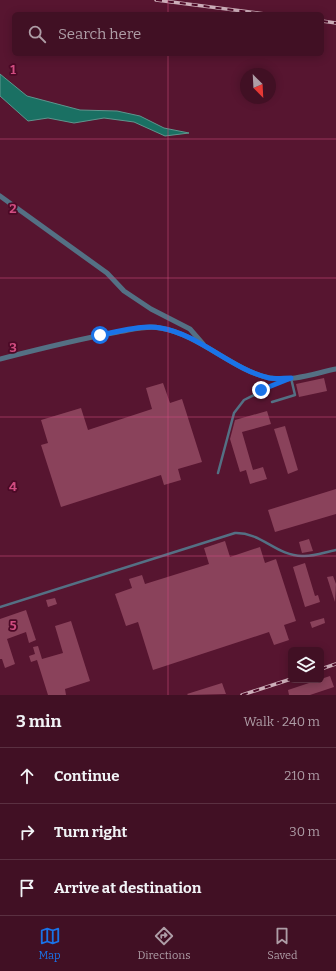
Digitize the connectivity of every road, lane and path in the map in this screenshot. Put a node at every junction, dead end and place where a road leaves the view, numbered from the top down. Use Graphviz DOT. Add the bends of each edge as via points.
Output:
graph roads {
  1 [pos="0,196"];
  2 [pos="206,347"];
  3 [pos="0,358"];
  4 [pos="336,369"];
  5 [pos="291,378"];
  6 [pos="272,402"];
  7 [pos="218,473"];
  8 [pos="336,550"];
  9 [pos="0,607"];
  1 -- 2 [label="street" via="107,273 124,290 151,309 190,329"];
  2 -- 3 [label="street" via="160,327 137,328"];
  2 -- 5 [label="street" via="256,374 271,378"];
  4 -- 5 [label="street"];
  5 -- 6 [label="lane" via="295,395"];
  5 -- 7 [label="lane" via="244,400 237,409"];
  8 -- 9 [label="lane" via="311,556 288,554 256,536 246,533 235,534"];
}
